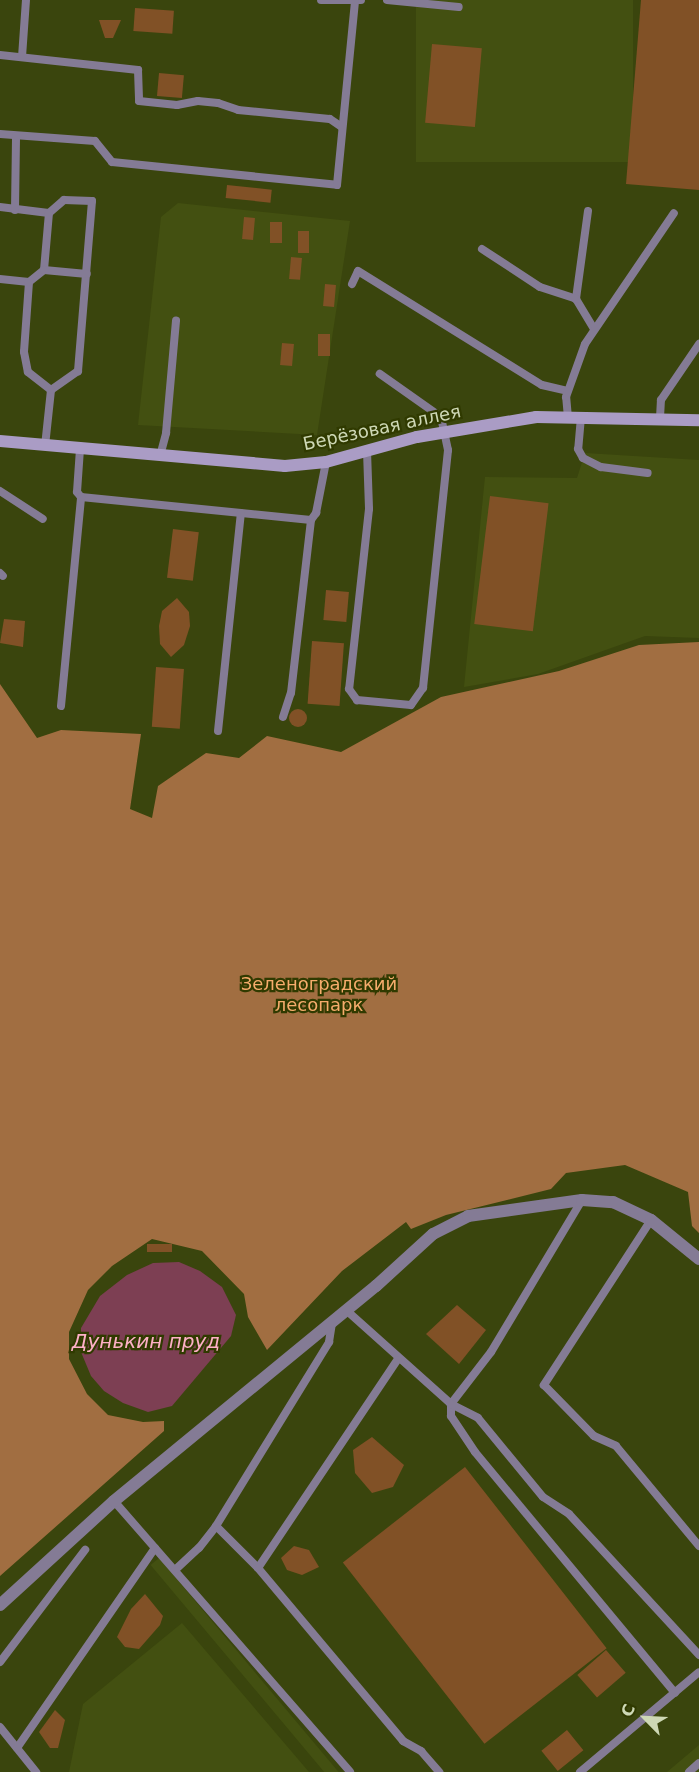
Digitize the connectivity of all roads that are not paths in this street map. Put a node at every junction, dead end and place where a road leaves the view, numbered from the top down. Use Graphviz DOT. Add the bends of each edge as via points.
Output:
graph roads {
  1 [pos="26,0"];
  2 [pos="321,0"];
  3 [pos="387,0"];
  4 [pos="358,1"];
  5 [pos="459,7"];
  6 [pos="0,55"];
  7 [pos="22,57"];
  8 [pos="342,127"];
  9 [pos="0,134"];
  10 [pos="16,136"];
  11 [pos="0,207"];
  12 [pos="15,210"];
  13 [pos="588,211"];
  14 [pos="49,213"];
  15 [pos="674,213"];
  16 [pos="482,249"];
  17 [pos="44,270"];
  18 [pos="87,274"];
  19 [pos="0,279"];
  20 [pos="29,282"];
  21 [pos="351,284"];
  22 [pos="576,299"];
  23 [pos="176,320"];
  24 [pos="594,329"];
  25 [pos="699,344"];
  26 [pos="380,374"];
  27 [pos="51,390"];
  28 [pos="567,391"];
  29 [pos="575,418"];
  30 [pos="660,418"];
  31 [pos="699,420"];
  32 [pos="446,432"];
  33 [pos="0,441"];
  34 [pos="45,446"];
  35 [pos="80,449"];
  36 [pos="367,451"];
  37 [pos="160,456"];
  38 [pos="326,462"];
  39 [pos="648,473"];
  40 [pos="0,491"];
  41 [pos="81,497"];
  42 [pos="241,513"];
  43 [pos="43,519"];
  44 [pos="310,520"];
  45 [pos="61,706"];
  46 [pos="283,717"];
  47 [pos="218,731"];
  48 [pos="582,1200"];
  49 [pos="651,1220"];
  50 [pos="699,1259"];
  51 [pos="346,1310"];
  52 [pos="332,1322"];
  53 [pos="397,1360"];
  54 [pos="451,1404"];
  55 [pos="114,1501"];
  56 [pos="216,1526"];
  57 [pos="699,1545"];
  58 [pos="155,1548"];
  59 [pos="85,1550"];
  60 [pos="258,1568"];
  61 [pos="175,1570"];
  62 [pos="0,1605"];
  63 [pos="699,1655"];
  64 [pos="0,1662"];
  65 [pos="699,1672"];
  66 [pos="675,1693"];
  67 [pos="0,1727"];
  68 [pos="17,1748"];
  69 [pos="699,1763"];
  70 [pos="36,1772"];
  71 [pos="350,1772"];
  72 [pos="439,1772"];
  73 [pos="580,1772"];
  74 [pos="689,1772"];
  1 -- 7 [label="lane"];
  2 -- 4 [label="lane"];
  3 -- 5 [label="lane"];
  4 -- 8 [label="lane"];
  6 -- 7 [label="lane"];
  7 -- 8 [label="lane" via="138,70 139,101 177,105 218,103 238,110 330,119"];
  8 -- 10 [label="lane" via="337,185 112,162 95,141"];
  9 -- 10 [label="lane"];
  10 -- 12 [label="lane"];
  11 -- 12 [label="lane"];
  12 -- 14 [label="lane"];
  13 -- 22 [label="lane"];
  14 -- 17 [label="lane"];
  14 -- 18 [label="lane" via="64,200 92,201"];
  15 -- 24 [label="lane"];
  16 -- 22 [label="lane" via="540,287"];
  17 -- 18 [label="lane"];
  17 -- 20 [label="lane"];
  18 -- 27 [label="lane" via="78,371"];
  19 -- 20 [label="lane"];
  20 -- 27 [label="lane" via="24,352 28,372"];
  21 -- 28 [label="lane" via="358,271 542,385"];
  22 -- 24 [label="lane"];
  23 -- 37 [label="lane" via="166,433"];
  24 -- 28 [label="lane" via="573,368"];
  25 -- 30 [label="lane" via="661,400"];
  26 -- 32 [label="lane" via="441,417"];
  27 -- 34 [label="lane"];
  28 -- 29 [label="lane"];
  29 -- 30 [label="street, Берёзовая аллея"];
  29 -- 32 [label="street, Берёзовая аллея" via="536,417"];
  29 -- 39 [label="lane" via="578,449 583,458 601,467"];
  30 -- 31 [label="street, Берёзовая аллея"];
  32 -- 36 [label="street, Берёзовая аллея"];
  32 -- 36 [label="lane" via="448,450 423,688 411,705 357,700 349,689 369,509"];
  33 -- 34 [label="street, Берёзовая аллея"];
  34 -- 35 [label="street, Берёзовая аллея"];
  35 -- 37 [label="street, Берёзовая аллея"];
  35 -- 41 [label="lane" via="77,492"];
  36 -- 38 [label="street, Берёзовая аллея"];
  37 -- 38 [label="street, Берёзовая аллея" via="276,465"];
  38 -- 44 [label="lane" via="316,513"];
  40 -- 43 [label="lane"];
  41 -- 42 [label="lane"];
  41 -- 45 [label="lane"];
  42 -- 44 [label="lane"];
  42 -- 47 [label="lane"];
  44 -- 46 [label="lane" via="291,693"];
  48 -- 49 [label="street" via="613,1202"];
  48 -- 51 [label="street" via="468,1216 433,1234"];
  48 -- 54 [label="lane" via="491,1353"];
  49 -- 50 [label="street"];
  49 -- 57 [label="lane" via="544,1385 594,1436 616,1446"];
  51 -- 52 [label="street"];
  51 -- 53 [label="lane"];
  52 -- 55 [label="street"];
  52 -- 56 [label="lane" via="329,1342"];
  53 -- 54 [label="lane"];
  53 -- 60 [label="lane"];
  54 -- 63 [label="lane" via="478,1418 543,1497 569,1514"];
  54 -- 66 [label="lane" via="451,1416 475,1452"];
  55 -- 58 [label="lane"];
  55 -- 62 [label="street"];
  56 -- 60 [label="lane"];
  56 -- 61 [label="lane"];
  58 -- 61 [label="lane"];
  58 -- 68 [label="lane"];
  59 -- 64 [label="lane"];
  60 -- 72 [label="lane" via="403,1741 421,1751"];
  61 -- 71 [label="lane"];
  65 -- 66 [label="lane"];
  66 -- 73 [label="lane"];
  67 -- 68 [label="lane"];
  68 -- 70 [label="lane"];
  69 -- 74 [label="lane"];
}
